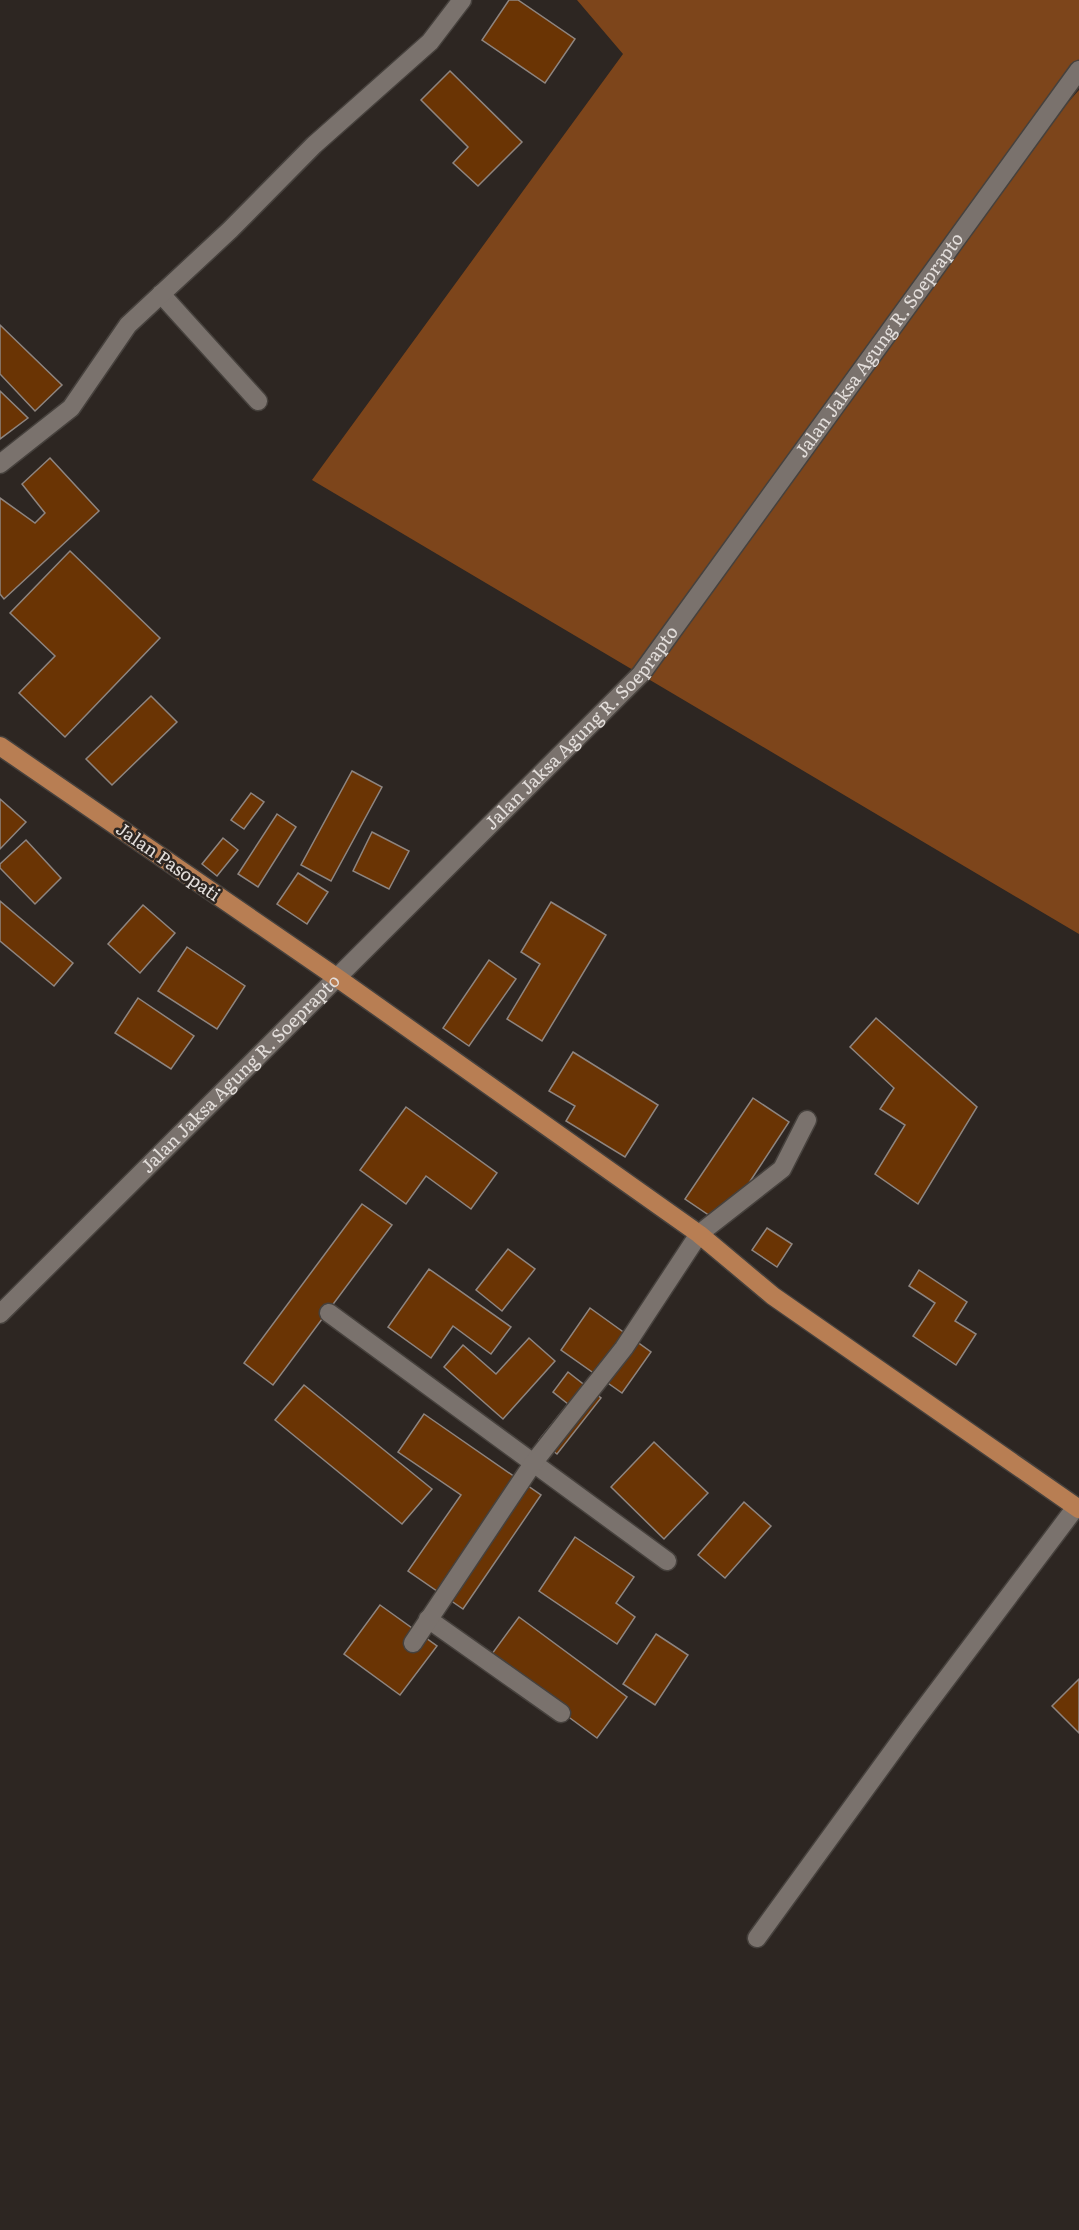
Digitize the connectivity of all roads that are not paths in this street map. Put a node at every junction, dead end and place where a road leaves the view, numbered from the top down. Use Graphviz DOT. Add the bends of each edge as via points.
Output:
graph roads {
  1 [pos="462,0"];
  2 [pos="1079,70"];
  3 [pos="161,294"];
  4 [pos="258,401"];
  5 [pos="0,464"];
  6 [pos="0,746"];
  7 [pos="336,977"];
  8 [pos="807,1120"];
  9 [pos="699,1234"];
  10 [pos="329,1313"];
  11 [pos="0,1314"];
  12 [pos="534,1462"];
  13 [pos="1077,1508"];
  14 [pos="667,1561"];
  15 [pos="428,1619"];
  16 [pos="413,1642"];
  17 [pos="561,1713"];
  18 [pos="757,1938"];
  1 -- 3 [label="street" via="430,42 314,145"];
  2 -- 7 [label="street, Jalan Jaksa Agung R. Soeprapto" via="641,674"];
  3 -- 4 [label="street"];
  3 -- 5 [label="street" via="128,325 71,408"];
  6 -- 7 [label="main road, Jalan Pasopati"];
  7 -- 9 [label="main road, Jalan Pasopati"];
  7 -- 11 [label="street, Jalan Jaksa Agung R. Soeprapto"];
  8 -- 9 [label="street" via="782,1169"];
  9 -- 12 [label="street" via="624,1348"];
  9 -- 13 [label="main road, Jalan Pasopati" via="773,1296"];
  10 -- 12 [label="street"];
  12 -- 14 [label="street"];
  12 -- 15 [label="street"];
  13 -- 18 [label="street" via="911,1726"];
  15 -- 16 [label="street"];
  15 -- 17 [label="street"];
}
